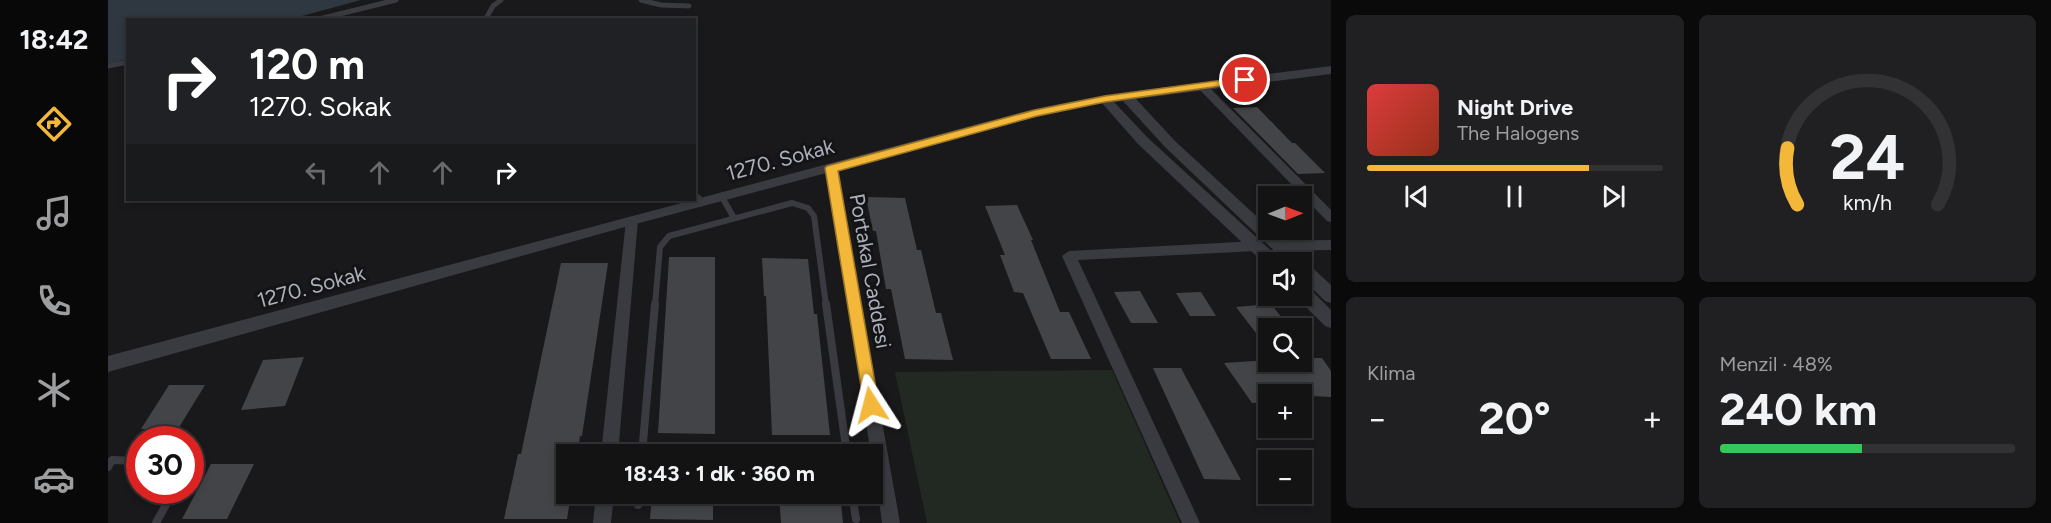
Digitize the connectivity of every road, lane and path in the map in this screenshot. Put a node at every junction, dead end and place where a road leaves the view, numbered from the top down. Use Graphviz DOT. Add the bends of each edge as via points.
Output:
graph roads {
  1 [pos="396,0"];
  2 [pos="501,0"];
  3 [pos="641,0"];
  4 [pos="689,6"];
  5 [pos="323,18"];
  6 [pos="486,18"];
  7 [pos="126,62"];
  8 [pos="108,66"];
  9 [pos="1331,70"];
  10 [pos="1202,86"];
  11 [pos="1126,96"];
  12 [pos="1105,99"];
  13 [pos="831,168"];
  14 [pos="723,197"];
  15 [pos="699,198"];
  16 [pos="690,201"];
  17 [pos="734,218"];
  18 [pos="1331,218"];
  19 [pos="632,220"];
  20 [pos="1331,245"];
  21 [pos="1257,246"];
  22 [pos="1279,246"];
  23 [pos="1263,252"];
  24 [pos="1285,252"];
  25 [pos="1312,278"];
  26 [pos="1331,296"];
  27 [pos="1312,302"];
  28 [pos="1331,321"];
  29 [pos="108,364"];
  30 [pos="610,444"];
  31 [pos="643,444"];
  32 [pos="846,444"];
  33 [pos="126,460"];
  34 [pos="108,467"];
  35 [pos="166,504"];
  36 [pos="604,504"];
  37 [pos="854,504"];
  38 [pos="856,519"];
  39 [pos="156,523"];
  40 [pos="602,523"];
  41 [pos="891,523"];
  42 [pos="1191,523"];
  1 -- 5 [label="lane"];
  2 -- 6 [label="lane"];
  3 -- 4 [label="lane"];
  7 -- 8 [label="lane"];
  9 -- 10 [label="street, 1270. Sokak"];
  10 -- 11 [label="street, 1270. Sokak"];
  10 -- 18 [label="street"];
  11 -- 12 [label="street, 1270. Sokak"];
  11 -- 22 [label="street" via="1170,144"];
  12 -- 13 [label="street, 1270. Sokak" via="1035,113"];
  12 -- 21 [label="street" via="1143,141"];
  13 -- 14 [label="street, 1270. Sokak"];
  13 -- 41 [label="street, Portakal Caddesi"];
  14 -- 15 [label="street, 1270. Sokak"];
  14 -- 17 [label="lane"];
  16 -- 19 [label="street, 1270. Sokak"];
  17 -- 31 [label="lane" via="676,232 660,247"];
  17 -- 32 [label="lane" via="786,203 803,205 812,212"];
  19 -- 29 [label="street, 1270. Sokak"];
  19 -- 30 [label="street"];
  20 -- 22 [label="street"];
  21 -- 23 [label="street"];
  21 -- 42 [label="street" via="1069,256"];
  22 -- 24 [label="street"];
  25 -- 26 [label="street"];
  27 -- 28 [label="street"];
  33 -- 34 [label="lane" via="112,460"];
  35 -- 39 [label="lane"];
  36 -- 40 [label="street"];
  37 -- 38 [label="lane"];
}
